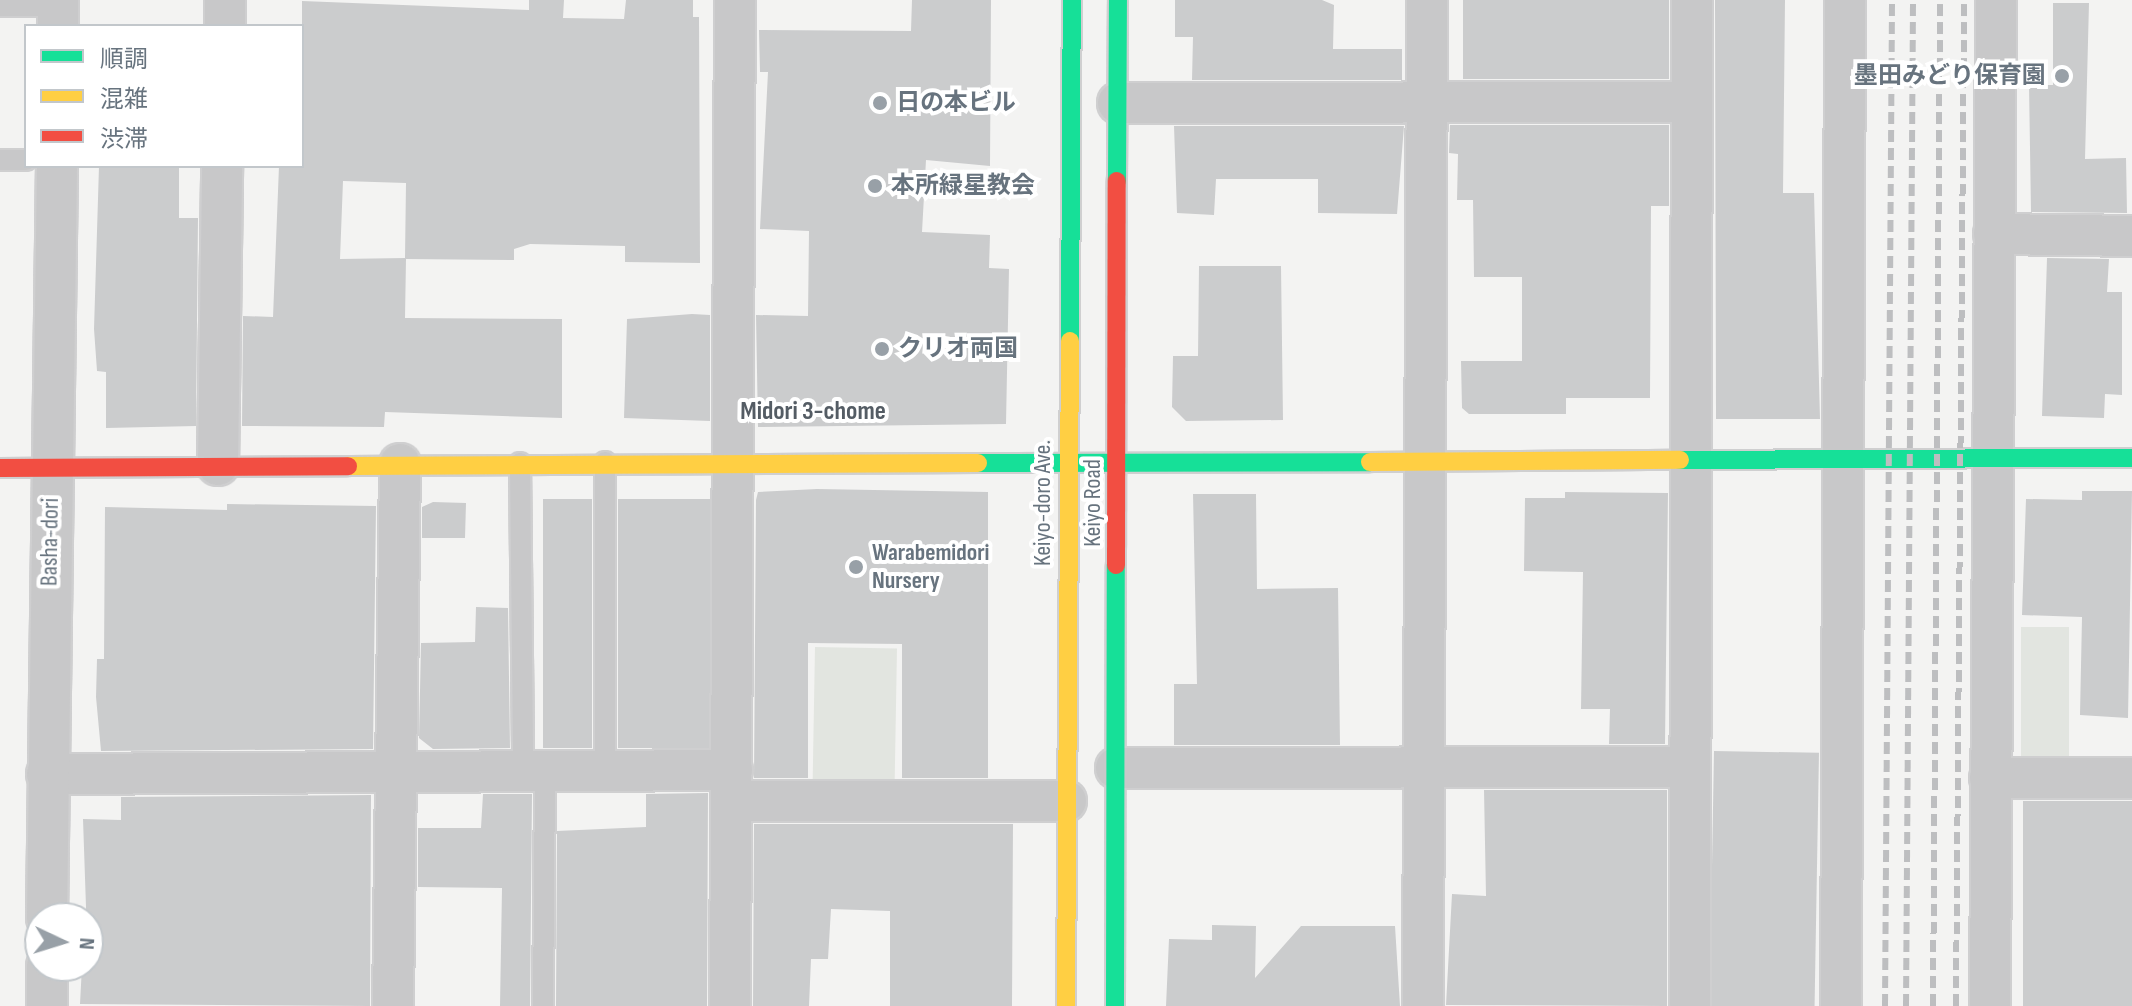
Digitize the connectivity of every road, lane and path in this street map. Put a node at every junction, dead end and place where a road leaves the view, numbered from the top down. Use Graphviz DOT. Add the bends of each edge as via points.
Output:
graph roads {
  1 [pos="225,0"];
  2 [pos="735,0"];
  3 [pos="1072,0"];
  4 [pos="1118,0"];
  5 [pos="1427,0"];
  6 [pos="1692,0"];
  7 [pos="1845,0"];
  8 [pos="1996,0"];
  9 [pos="0,6"];
  10 [pos="58,11"];
  11 [pos="225,24"];
  12 [pos="1427,102"];
  13 [pos="1692,102"];
  14 [pos="1118,103"];
  15 [pos="0,160"];
  16 [pos="24,160"];
  17 [pos="57,168"];
  18 [pos="222,168"];
  19 [pos="1994,234"];
  20 [pos="2132,236"];
  21 [pos="1428,456"];
  22 [pos="1688,457"];
  23 [pos="1844,458"];
  24 [pos="1992,458"];
  25 [pos="2132,458"];
  26 [pos="1067,460"];
  27 [pos="1117,460"];
  28 [pos="737,461"];
  29 [pos="605,462"];
  30 [pos="520,463"];
  31 [pos="400,464"];
  32 [pos="218,465"];
  33 [pos="50,466"];
  34 [pos="0,468"];
  35 [pos="1689,767"];
  36 [pos="1116,768"];
  37 [pos="1422,768"];
  38 [pos="534,770"];
  39 [pos="605,770"];
  40 [pos="395,771"];
  41 [pos="47,774"];
  42 [pos="1990,778"];
  43 [pos="2132,778"];
  44 [pos="732,786"];
  45 [pos="1066,801"];
  46 [pos="47,902"];
  47 [pos="47,982"];
  48 [pos="47,1006"];
  49 [pos="393,1006"];
  50 [pos="543,1006"];
  51 [pos="730,1006"];
  52 [pos="1066,1006"];
  53 [pos="1115,1006"];
  54 [pos="1423,1006"];
  55 [pos="1690,1006"];
  56 [pos="1841,1006"];
  57 [pos="1990,1006"];
  1 -- 11 [label="street"];
  2 -- 28 [label="street"];
  3 -- 26 [label="main road, Keiyo-doro Ave."];
  4 -- 14 [label="main road, Keiyo Road"];
  5 -- 12 [label="street"];
  6 -- 13 [label="street"];
  7 -- 23 [label="street"];
  8 -- 19 [label="street"];
  9 -- 10 [label="lane"];
  12 -- 13 [label="street"];
  12 -- 14 [label="street"];
  12 -- 21 [label="street"];
  13 -- 22 [label="street"];
  14 -- 27 [label="main road, Keiyo Road"];
  15 -- 16 [label="lane"];
  17 -- 33 [label="street, Basha-dori"];
  18 -- 32 [label="street"];
  19 -- 20 [label="street"];
  19 -- 24 [label="street"];
  21 -- 22 [label="main road"];
  21 -- 27 [label="main road"];
  21 -- 37 [label="street"];
  22 -- 23 [label="main road"];
  22 -- 35 [label="street"];
  23 -- 24 [label="main road"];
  23 -- 56 [label="street"];
  24 -- 25 [label="main road"];
  24 -- 42 [label="street"];
  26 -- 27 [label="main road"];
  26 -- 28 [label="main road"];
  26 -- 45 [label="main road, Keiyo-doro Ave."];
  27 -- 36 [label="main road, Keiyo Road"];
  28 -- 29 [label="main road"];
  28 -- 44 [label="street"];
  29 -- 30 [label="main road"];
  29 -- 39 [label="lane"];
  30 -- 31 [label="main road"];
  30 -- 38 [label="lane"];
  31 -- 32 [label="main road"];
  31 -- 40 [label="street"];
  32 -- 33 [label="main road"];
  33 -- 34 [label="main road"];
  33 -- 41 [label="street, Basha-dori"];
  35 -- 37 [label="street"];
  35 -- 55 [label="street"];
  36 -- 37 [label="street"];
  36 -- 53 [label="main road, Keiyo Road"];
  37 -- 54 [label="street"];
  38 -- 39 [label="street"];
  38 -- 40 [label="street"];
  38 -- 50 [label="lane"];
  39 -- 44 [label="street"];
  40 -- 41 [label="street"];
  40 -- 49 [label="street"];
  41 -- 46 [label="street, Basha-dori"];
  42 -- 43 [label="street"];
  42 -- 57 [label="street"];
  44 -- 45 [label="street"];
  44 -- 51 [label="street"];
  45 -- 52 [label="main road, Keiyo-doro Ave."];
  47 -- 48 [label="street"];
}
